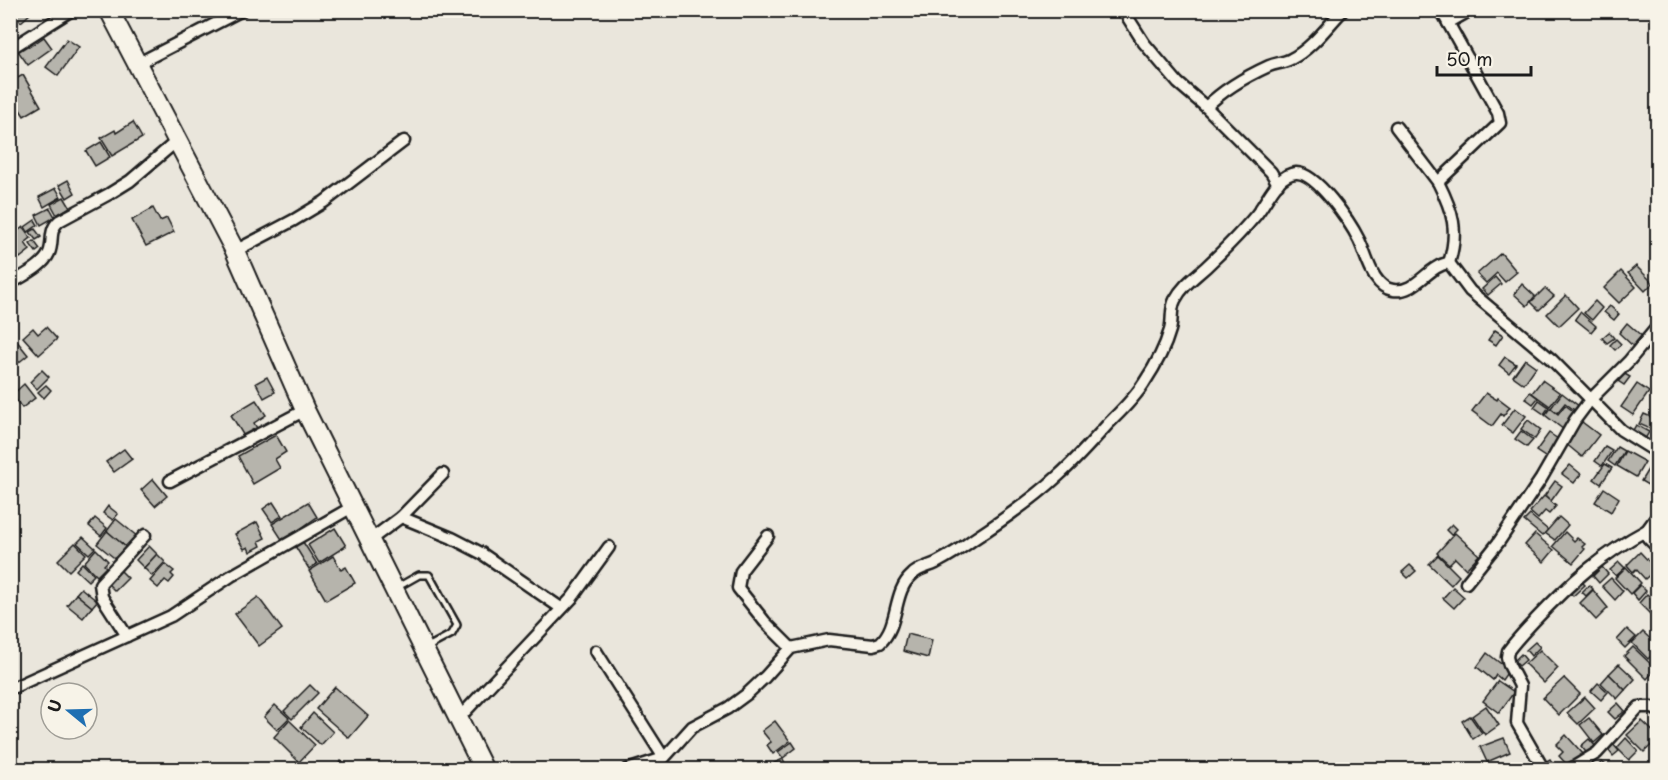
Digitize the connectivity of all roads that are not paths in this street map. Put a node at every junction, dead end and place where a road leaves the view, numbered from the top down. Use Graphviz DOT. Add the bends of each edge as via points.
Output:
graph roads {
  1 [pos="72,10"];
  2 [pos="109,10"];
  3 [pos="242,10"];
  4 [pos="1124,10"];
  5 [pos="1343,10"];
  6 [pos="1441,10"];
  7 [pos="1471,10"];
  8 [pos="1448,23"];
  9 [pos="10,49"];
  10 [pos="137,64"];
  11 [pos="1206,107"];
  12 [pos="1396,127"];
  13 [pos="178,140"];
  14 [pos="404,141"];
  15 [pos="1438,182"];
  16 [pos="1278,184"];
  17 [pos="235,251"];
  18 [pos="1449,264"];
  19 [pos="10,284"];
  20 [pos="1658,326"];
  21 [pos="1590,400"];
  22 [pos="305,410"];
  23 [pos="1658,453"];
  24 [pos="443,474"];
  25 [pos="170,482"];
  26 [pos="354,506"];
  27 [pos="1658,515"];
  28 [pos="401,518"];
  29 [pos="1647,530"];
  30 [pos="145,535"];
  31 [pos="768,536"];
  32 [pos="370,540"];
  33 [pos="609,548"];
  34 [pos="1658,548"];
  35 [pos="1466,583"];
  36 [pos="395,589"];
  37 [pos="561,608"];
  38 [pos="127,636"];
  39 [pos="424,648"];
  40 [pos="791,648"];
  41 [pos="596,651"];
  42 [pos="10,689"];
  43 [pos="1658,711"];
  44 [pos="459,718"];
  45 [pos="664,758"];
  46 [pos="484,770"];
  47 [pos="627,770"];
  48 [pos="1544,770"];
  49 [pos="1569,770"];
  1 -- 9 [label="street"];
  2 -- 10 [label="highway"];
  3 -- 10 [label="street"];
  4 -- 11 [label="street" via="1144,43 1178,84"];
  5 -- 11 [label="street" via="1293,58 1251,76"];
  6 -- 8 [label="street"];
  7 -- 8 [label="street"];
  8 -- 15 [label="street" via="1500,123"];
  10 -- 13 [label="highway"];
  11 -- 16 [label="street" via="1271,172"];
  12 -- 15 [label="street"];
  13 -- 17 [label="highway"];
  13 -- 19 [label="street" via="130,181 59,221 45,259"];
  14 -- 17 [label="street" via="324,202"];
  15 -- 18 [label="street" via="1455,226"];
  16 -- 18 [label="street" via="1283,177 1298,173 1315,181 1348,223 1383,286 1404,290 1443,264"];
  16 -- 40 [label="street" via="1237,237 1182,290 1171,309 1166,342 1130,402 1057,477 974,540 910,576 901,591 890,631 880,643 829,640"];
  17 -- 22 [label="highway"];
  18 -- 21 [label="street" via="1470,291 1552,360"];
  20 -- 21 [label="street"];
  21 -- 23 [label="street" via="1621,430"];
  21 -- 35 [label="street" via="1498,543"];
  22 -- 25 [label="street"];
  22 -- 26 [label="highway"];
  24 -- 28 [label="street"];
  26 -- 32 [label="highway"];
  26 -- 38 [label="street" via="231,576 171,616"];
  27 -- 29 [label="street"];
  28 -- 32 [label="street"];
  28 -- 37 [label="street" via="481,553"];
  29 -- 34 [label="street" via="1648,538"];
  29 -- 48 [label="street" via="1585,570 1562,590 1508,651 1509,666 1521,686 1517,723"];
  30 -- 38 [label="street" via="100,584 102,597"];
  31 -- 40 [label="street" via="741,571 738,588"];
  32 -- 36 [label="highway"];
  33 -- 37 [label="street"];
  36 -- 39 [label="highway"];
  36 -- 39 [label="lane" via="419,575 429,575 457,625 453,634"];
  37 -- 44 [label="street"];
  38 -- 42 [label="street"];
  39 -- 44 [label="highway"];
  40 -- 45 [label="street" via="747,694 692,727"];
  41 -- 45 [label="street"];
  43 -- 49 [label="street" via="1639,707 1597,753"];
  44 -- 46 [label="highway"];
  45 -- 47 [label="street"];
}
